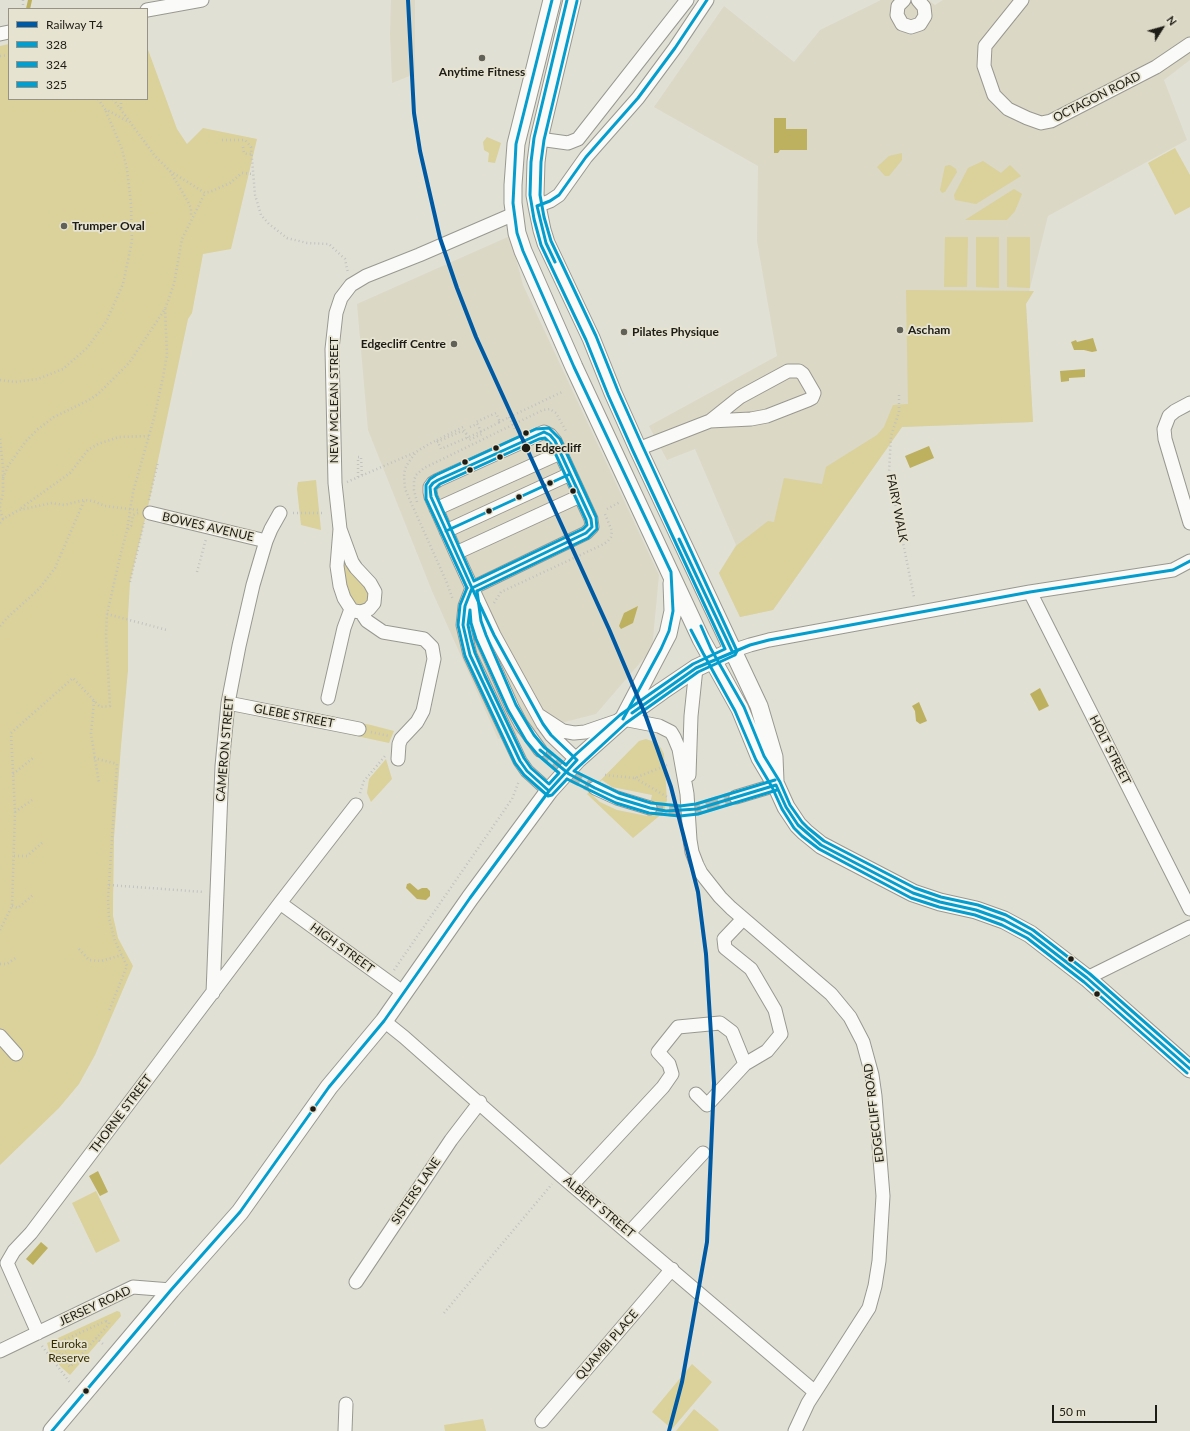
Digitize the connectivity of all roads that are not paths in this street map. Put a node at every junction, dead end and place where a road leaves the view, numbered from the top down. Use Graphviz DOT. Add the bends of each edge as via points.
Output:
graph roads {
  1 [pos="202,0"];
  2 [pos="552,0"];
  3 [pos="572,0"];
  4 [pos="687,0"];
  5 [pos="707,0"];
  6 [pos="904,0"];
  7 [pos="918,0"];
  8 [pos="1022,0"];
  9 [pos="160,4"];
  10 [pos="148,10"];
  11 [pos="1190,44"];
  12 [pos="539,139"];
  13 [pos="537,206"];
  14 [pos="514,214"];
  15 [pos="1190,403"];
  16 [pos="710,421"];
  17 [pos="638,449"];
  18 [pos="560,453"];
  19 [pos="570,474"];
  20 [pos="580,496"];
  21 [pos="436,509"];
  22 [pos="145,512"];
  23 [pos="280,513"];
  24 [pos="1190,523"];
  25 [pos="340,529"];
  26 [pos="446,531"];
  27 [pos="266,541"];
  28 [pos="456,553"];
  29 [pos="1190,553"];
  30 [pos="1190,561"];
  31 [pos="671,572"];
  32 [pos="472,588"];
  33 [pos="1030,592"];
  34 [pos="373,605"];
  35 [pos="356,610"];
  36 [pos="404,636"];
  37 [pos="732,651"];
  38 [pos="712,660"];
  39 [pos="696,668"];
  40 [pos="328,698"];
  41 [pos="228,703"];
  42 [pos="540,716"];
  43 [pos="623,719"];
  44 [pos="359,729"];
  45 [pos="540,750"];
  46 [pos="398,759"];
  47 [pos="577,760"];
  48 [pos="776,785"];
  49 [pos="595,788"];
  50 [pos="550,791"];
  51 [pos="687,794"];
  52 [pos="736,797"];
  53 [pos="356,805"];
  54 [pos="650,808"];
  55 [pos="280,903"];
  56 [pos="1190,909"];
  57 [pos="743,919"];
  58 [pos="1190,927"];
  59 [pos="1087,978"];
  60 [pos="213,993"];
  61 [pos="404,993"];
  62 [pos="384,1021"];
  63 [pos="0,1036"];
  64 [pos="16,1054"];
  65 [pos="746,1064"];
  66 [pos="1190,1069"];
  67 [pos="696,1094"];
  68 [pos="480,1102"];
  69 [pos="703,1153"];
  70 [pos="572,1185"];
  71 [pos="629,1233"];
  72 [pos="672,1269"];
  73 [pos="356,1282"];
  74 [pos="171,1290"];
  75 [pos="38,1333"];
  76 [pos="0,1351"];
  77 [pos="815,1392"];
  78 [pos="346,1404"];
  79 [pos="542,1421"];
  80 [pos="52,1431"];
  81 [pos="345,1431"];
  82 [pos="795,1431"];
  1 -- 9 [label="street"];
  2 -- 14 [label="main road" via="516,144"];
  3 -- 12 [label="main road"];
  4 -- 12 [label="street" via="578,139 568,143"];
  5 -- 13 [label="street" via="638,98 586,157 559,195"];
  6 -- 7 [label="street" via="898,6 897,15 902,24 911,27 920,24 925,16 924,7"];
  8 -- 11 [label="street, OCTAGON ROAD" via="984,46 984,66 994,95 1008,109 1041,123 1050,121 1156,67"];
  9 -- 10 [label="street"];
  12 -- 13 [label="main road" via="536,162"];
  13 -- 14 [label="main road"];
  13 -- 17 [label="main road" via="546,244 591,338"];
  14 -- 25 [label="street, NEW MCLEAN STREET" via="366,276 351,285 341,298 336,313 332,349 335,483"];
  14 -- 31 [label="main road" via="517,233 531,269"];
  15 -- 24 [label="street" via="1169,416 1164,429"];
  16 -- 16 [label="street" via="740,397 788,371 799,371 803,374 814,393 808,400 767,416"];
  16 -- 17 [label="street"];
  17 -- 37 [label="main road"];
  18 -- 19 [label="street"];
  18 -- 21 [label="street"];
  18 -- 21 [label="street" via="550,435 544,432 538,434 433,483 430,492"];
  19 -- 20 [label="street"];
  19 -- 26 [label="street"];
  20 -- 28 [label="street"];
  20 -- 32 [label="street" via="592,523 590,530"];
  21 -- 26 [label="street"];
  22 -- 27 [label="street, BOWES AVENUE"];
  23 -- 27 [label="street, CAMERON STREET"];
  25 -- 34 [label="street, NEW MCLEAN STREET" via="352,562 375,592"];
  25 -- 35 [label="street, NEW MCLEAN STREET" via="338,576 342,592"];
  26 -- 28 [label="street"];
  27 -- 41 [label="street, CAMERON STREET" via="253,585"];
  28 -- 32 [label="street"];
  29 -- 30 [label="street"];
  30 -- 33 [label="street" via="1173,570"];
  31 -- 38 [label="main road"];
  31 -- 43 [label="main road" via="673,611 668,634"];
  32 -- 42 [label="street"];
  32 -- 45 [label="street" via="476,622 481,637 512,707"];
  32 -- 50 [label="street" via="465,606 463,625 470,655 524,767"];
  33 -- 37 [label="street" via="769,640"];
  33 -- 56 [label="street, HOLT STREET"];
  34 -- 35 [label="street" via="369,609"];
  34 -- 36 [label="street" via="377,617 383,624"];
  35 -- 36 [label="street, NEW MCLEAN STREET" via="383,632"];
  35 -- 40 [label="street" via="344,628"];
  36 -- 46 [label="street, NEW MCLEAN STREET" via="419,637 429,642 434,659 424,705 420,716 400,738"];
  37 -- 38 [label="main road"];
  37 -- 48 [label="main road" via="759,706 774,757"];
  38 -- 39 [label="main road"];
  38 -- 48 [label="main road" via="740,709 760,758"];
  39 -- 43 [label="main road"];
  39 -- 51 [label="street, EDGECLIFF ROAD"];
  41 -- 44 [label="street, GLEBE STREET"];
  41 -- 60 [label="street, CAMERON STREET" via="222,766"];
  42 -- 43 [label="street" via="563,731 574,733 585,732"];
  42 -- 47 [label="street" via="551,735"];
  43 -- 47 [label="main road"];
  43 -- 51 [label="street, EDGECLIFF ROAD" via="659,726 671,732 679,749"];
  47 -- 50 [label="main road"];
  48 -- 52 [label="street"];
  48 -- 59 [label="main road" via="795,821 821,845 913,893 1004,920 1030,934"];
  49 -- 54 [label="street"];
  50 -- 61 [label="main road" via="470,898"];
  51 -- 57 [label="street, EDGECLIFF ROAD" via="690,840 697,865 720,897"];
  53 -- 55 [label="street, THORNE STREET"];
  55 -- 60 [label="street, THORNE STREET"];
  55 -- 61 [label="street, HIGH STREET"];
  57 -- 65 [label="street" via="724,939 725,948 751,969 776,1010 781,1034 767,1051"];
  57 -- 77 [label="street, EDGECLIFF ROAD" via="838,1002 858,1030 872,1075 883,1196 875,1286 868,1308"];
  58 -- 59 [label="street"];
  59 -- 66 [label="main road"];
  60 -- 75 [label="street, THORNE STREET" via="31,1233 14,1251 8,1263"];
  61 -- 62 [label="main road"];
  62 -- 68 [label="street, ALBERT STREET"];
  62 -- 74 [label="main road" via="329,1087 240,1212"];
  63 -- 64 [label="street"];
  65 -- 67 [label="street" via="707,1105"];
  65 -- 70 [label="street" via="732,1032 720,1023 678,1027 658,1052 669,1064 672,1074 663,1087"];
  68 -- 70 [label="street, ALBERT STREET"];
  68 -- 73 [label="street, SISTERS LANE" via="450,1140"];
  69 -- 71 [label="street"];
  70 -- 71 [label="street, ALBERT STREET"];
  71 -- 72 [label="street, ALBERT STREET"];
  72 -- 77 [label="street, ALBERT STREET"];
  72 -- 79 [label="street, QUAMBI PLACE"];
  74 -- 75 [label="street, JERSEY ROAD" via="133,1287"];
  74 -- 80 [label="main road"];
  75 -- 76 [label="street, JERSEY ROAD"];
  77 -- 82 [label="street, EDGECLIFF ROAD"];
  78 -- 81 [label="street"];
}
